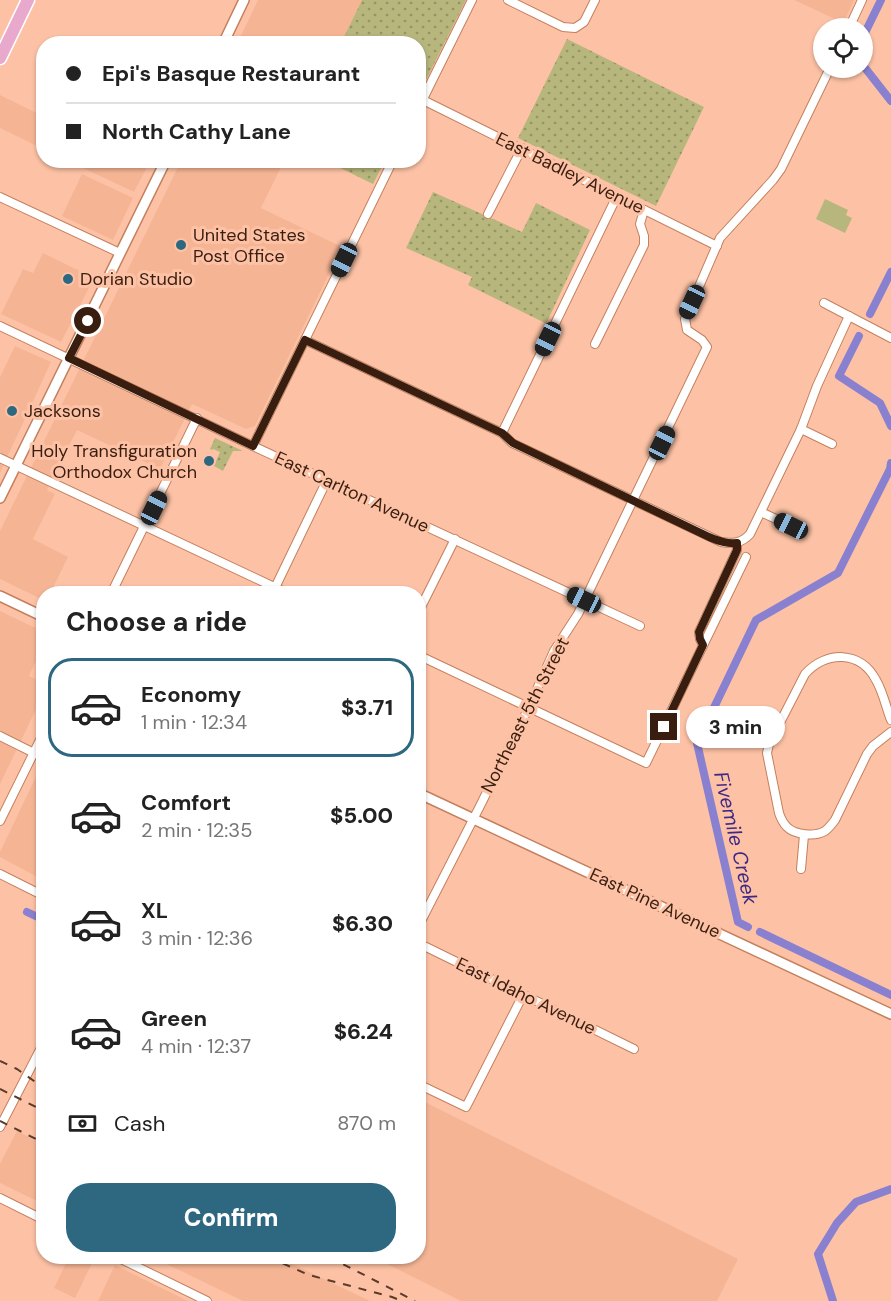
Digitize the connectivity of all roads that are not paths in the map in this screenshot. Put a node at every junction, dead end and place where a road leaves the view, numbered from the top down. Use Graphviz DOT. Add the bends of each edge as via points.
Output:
graph roads {
  1 [pos="28,0"];
  2 [pos="244,0"];
  3 [pos="472,0"];
  4 [pos="508,0"];
  5 [pos="595,0"];
  6 [pos="862,0"];
  7 [pos="854,18"];
  8 [pos="227,36"];
  9 [pos="0,58"];
  10 [pos="825,78"];
  11 [pos="426,94"];
  12 [pos="426,101"];
  13 [pos="522,148"];
  14 [pos="162,168"];
  15 [pos="389,168"];
  16 [pos="617,196"];
  17 [pos="0,197"];
  18 [pos="644,210"];
  19 [pos="488,214"];
  20 [pos="717,246"];
  21 [pos="120,254"];
  22 [pos="824,303"];
  23 [pos="849,316"];
  24 [pos="0,326"];
  25 [pos="891,338"];
  26 [pos="305,340"];
  27 [pos="595,344"];
  28 [pos="69,358"];
  29 [pos="197,418"];
  30 [pos="801,429"];
  31 [pos="502,433"];
  32 [pos="832,444"];
  33 [pos="253,446"];
  34 [pos="0,458"];
  35 [pos="16,466"];
  36 [pos="327,480"];
  37 [pos="0,498"];
  38 [pos="634,501"];
  39 [pos="761,512"];
  40 [pos="145,526"];
  41 [pos="791,526"];
  42 [pos="455,539"];
  43 [pos="737,543"];
  44 [pos="747,557"];
  45 [pos="115,586"];
  46 [pos="263,586"];
  47 [pos="275,586"];
  48 [pos="0,596"];
  49 [pos="426,597"];
  50 [pos="584,600"];
  51 [pos="36,612"];
  52 [pos="640,626"];
  53 [pos="703,645"];
  54 [pos="426,659"];
  55 [pos="529,707"];
  56 [pos="891,720"];
  57 [pos="891,732"];
  58 [pos="0,736"];
  59 [pos="36,749"];
  60 [pos="34,753"];
  61 [pos="426,797"];
  62 [pos="474,818"];
  63 [pos="0,821"];
  64 [pos="804,835"];
  65 [pos="801,869"];
  66 [pos="0,874"];
  67 [pos="36,892"];
  68 [pos="426,911"];
  69 [pos="426,947"];
  70 [pos="524,994"];
  71 [pos="891,1014"];
  72 [pos="634,1049"];
  73 [pos="36,1057"];
  74 [pos="426,1088"];
  75 [pos="0,1127"];
  76 [pos="0,1198"];
  77 [pos="36,1216"];
  78 [pos="131,1264"];
  79 [pos="207,1301"];
  1 -- 9 [label="main road"];
  2 -- 8 [label="street"];
  3 -- 11 [label="street"];
  4 -- 5 [label="street" via="563,27 575,28 584,22"];
  6 -- 7 [label="street"];
  10 -- 20 [label="street, Northeast 5th Street" via="781,169"];
  12 -- 13 [label="street, East Badley Avenue"];
  13 -- 16 [label="street, East Badley Avenue"];
  13 -- 19 [label="street"];
  14 -- 21 [label="street"];
  15 -- 26 [label="street"];
  16 -- 18 [label="street, East Badley Avenue"];
  16 -- 31 [label="street"];
  17 -- 21 [label="street"];
  18 -- 20 [label="street, East Badley Avenue"];
  18 -- 27 [label="street" via="639,224 644,245"];
  20 -- 38 [label="street, Northeast 5th Street" via="685,319 687,330 708,347"];
  21 -- 28 [label="street"];
  22 -- 23 [label="street"];
  23 -- 25 [label="street"];
  23 -- 30 [label="street"];
  24 -- 28 [label="street, East Carlton Avenue"];
  26 -- 31 [label="street"];
  26 -- 33 [label="street"];
  28 -- 29 [label="street, East Carlton Avenue"];
  28 -- 35 [label="street"];
  29 -- 33 [label="street, East Carlton Avenue"];
  29 -- 40 [label="street"];
  30 -- 32 [label="street"];
  30 -- 39 [label="street"];
  31 -- 38 [label="street" via="513,443"];
  33 -- 36 [label="street, East Carlton Avenue"];
  34 -- 35 [label="street"];
  35 -- 37 [label="street"];
  35 -- 40 [label="street"];
  36 -- 42 [label="street, East Carlton Avenue"];
  36 -- 47 [label="street"];
  38 -- 43 [label="street" via="721,542"];
  38 -- 50 [label="street, Northeast 5th Street"];
  39 -- 41 [label="street"];
  39 -- 43 [label="street" via="750,534"];
  40 -- 45 [label="street"];
  40 -- 46 [label="street"];
  42 -- 49 [label="street"];
  42 -- 50 [label="street, East Carlton Avenue"];
  43 -- 53 [label="street" via="699,632"];
  44 -- 53 [label="street"];
  48 -- 51 [label="street"];
  50 -- 52 [label="street, East Carlton Avenue"];
  50 -- 55 [label="street, Northeast 5th Street" via="554,651"];
  53 -- 55 [label="street" via="646,763"];
  54 -- 55 [label="street"];
  55 -- 62 [label="street, Northeast 5th Street"];
  56 -- 64 [label="street" via="872,673 857,661 828,658 805,674 767,753 783,822 789,830"];
  57 -- 64 [label="street" via="867,754 829,828"];
  58 -- 60 [label="street"];
  59 -- 60 [label="street"];
  60 -- 63 [label="street"];
  61 -- 62 [label="street, East Pine Avenue"];
  62 -- 68 [label="street, Northeast 5th Street"];
  62 -- 71 [label="street, East Pine Avenue"];
  64 -- 65 [label="street"];
  66 -- 67 [label="street"];
  69 -- 70 [label="street, East Idaho Avenue"];
  70 -- 72 [label="street, East Idaho Avenue"];
  70 -- 74 [label="street" via="466,1107"];
  73 -- 75 [label="street"];
  76 -- 77 [label="street"];
  78 -- 79 [label="street"];
}
